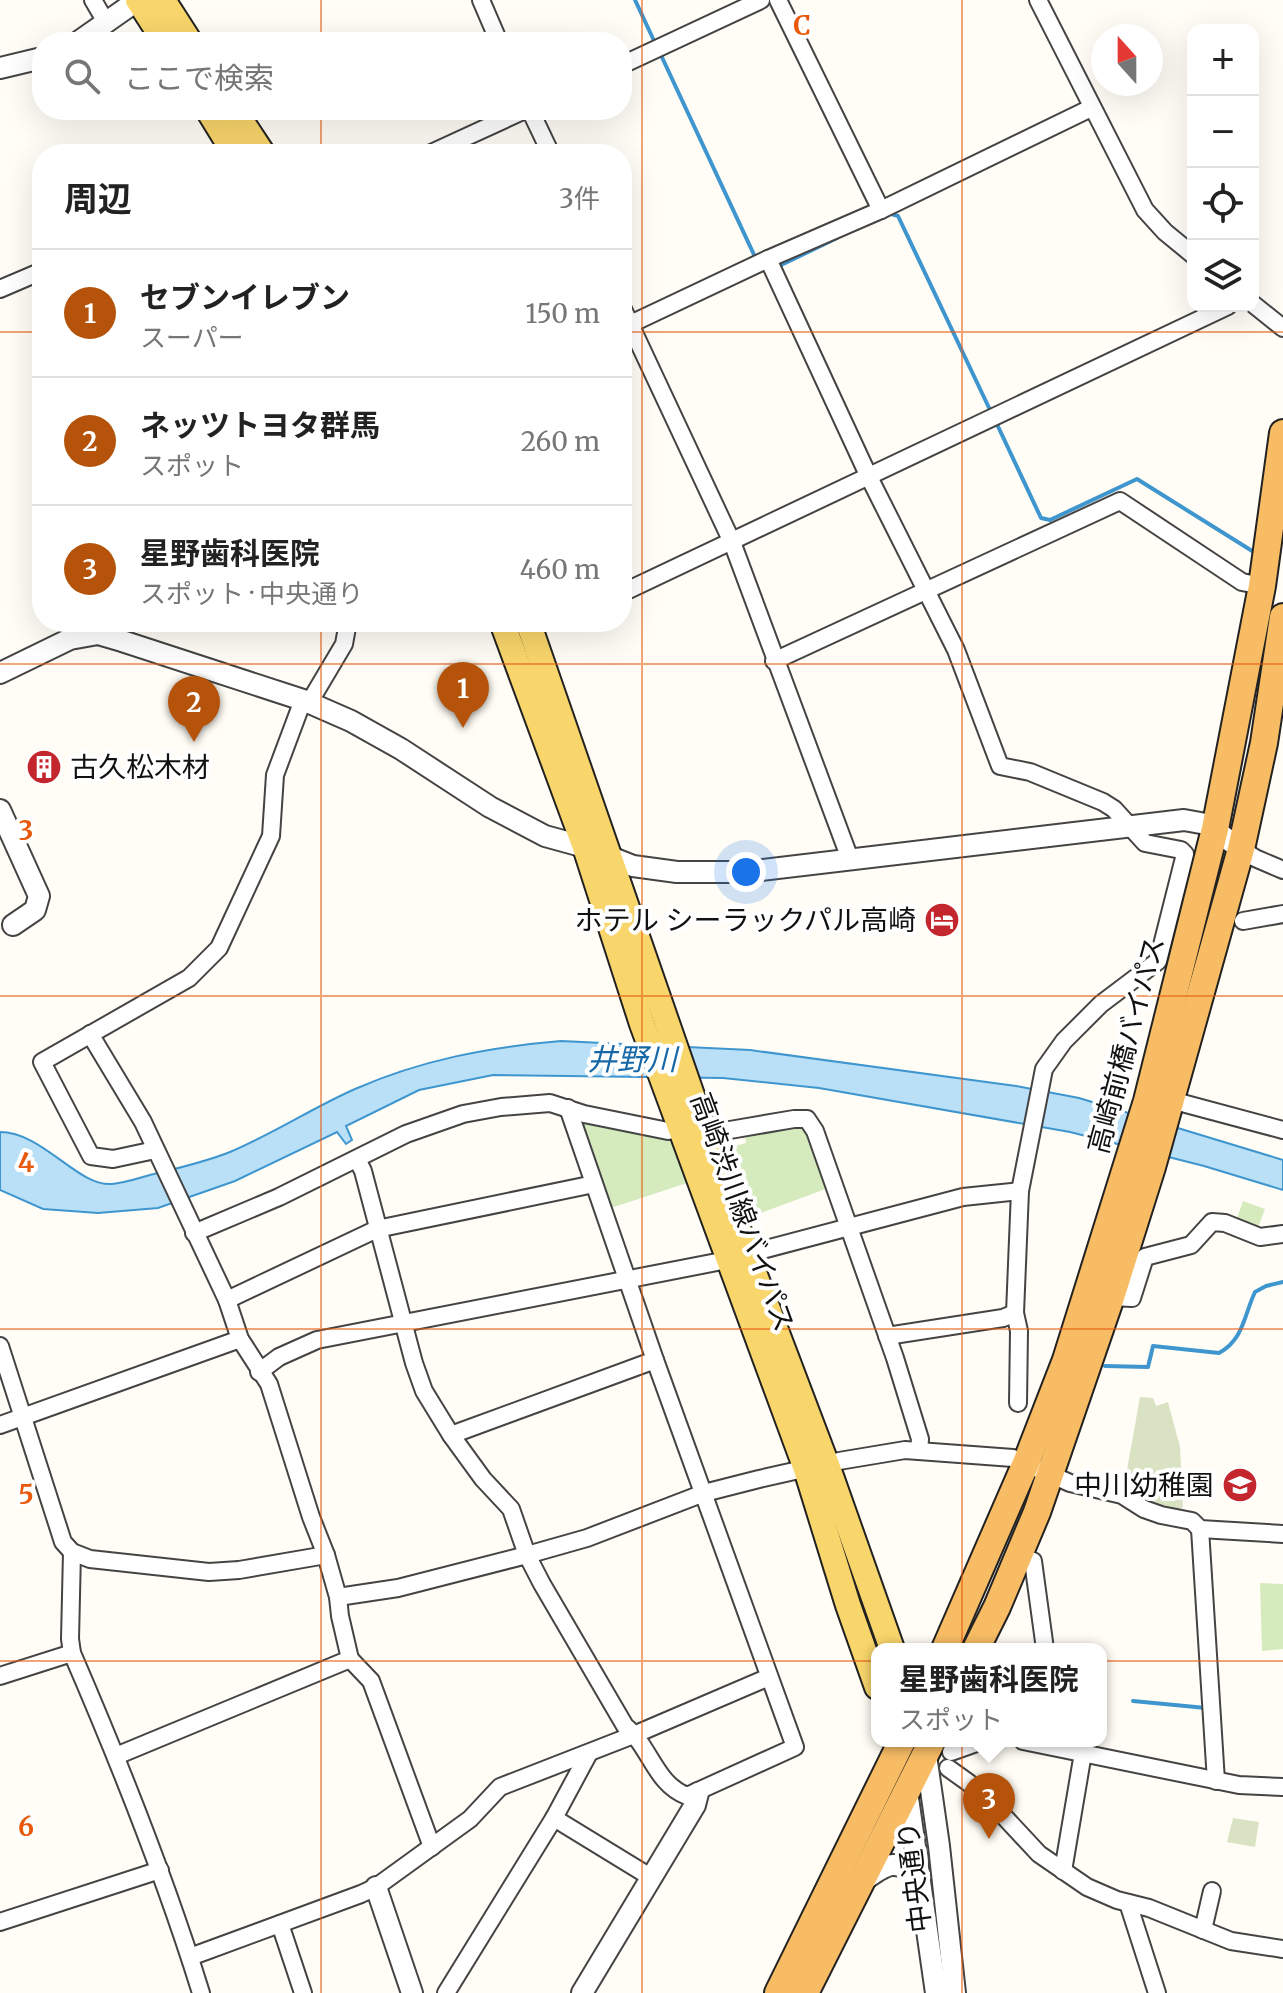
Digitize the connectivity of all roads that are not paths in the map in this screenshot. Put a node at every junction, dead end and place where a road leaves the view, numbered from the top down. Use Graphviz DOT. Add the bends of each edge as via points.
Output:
graph roads {
  1 [pos="93,0"];
  2 [pos="138,0"];
  3 [pos="163,0"];
  4 [pos="481,0"];
  5 [pos="761,0"];
  6 [pos="778,0"];
  7 [pos="1038,0"];
  8 [pos="107,24"];
  9 [pos="94,32"];
  10 [pos="159,32"];
  11 [pos="184,32"];
  12 [pos="495,32"];
  13 [pos="32,60"];
  14 [pos="632,60"];
  15 [pos="0,68"];
  16 [pos="1091,108"];
  17 [pos="214,120"];
  18 [pos="241,120"];
  19 [pos="505,120"];
  20 [pos="532,120"];
  21 [pos="229,144"];
  22 [pos="256,144"];
  23 [pos="451,144"];
  24 [pos="546,144"];
  25 [pos="881,210"];
  26 [pos="1187,250"];
  27 [pos="768,259"];
  28 [pos="32,275"];
  29 [pos="0,289"];
  30 [pos="1259,309"];
  31 [pos="1215,312"];
  32 [pos="632,323"];
  33 [pos="1283,328"];
  34 [pos="632,338"];
  35 [pos="1283,433"];
  36 [pos="869,477"];
  37 [pos="732,542"];
  38 [pos="1262,586"];
  39 [pos="632,588"];
  40 [pos="926,592"];
  41 [pos="1283,617"];
  42 [pos="346,632"];
  43 [pos="506,632"];
  44 [pos="532,632"];
  45 [pos="774,661"];
  46 [pos="0,673"];
  47 [pos="306,702"];
  48 [pos="0,810"];
  49 [pos="1128,826"];
  50 [pos="1215,829"];
  51 [pos="585,847"];
  52 [pos="1241,849"];
  53 [pos="610,856"];
  54 [pos="850,859"];
  55 [pos="1283,870"];
  56 [pos="1283,914"];
  57 [pos="1243,921"];
  58 [pos="13,925"];
  59 [pos="654,1024"];
  60 [pos="90,1034"];
  61 [pos="1162,1102"];
  62 [pos="568,1108"];
  63 [pos="1283,1130"];
  64 [pos="668,1131"];
  65 [pos="724,1131"];
  66 [pos="157,1155"];
  67 [pos="357,1159"];
  68 [pos="1140,1164"];
  69 [pos="594,1184"];
  70 [pos="1020,1191"];
  71 [pos="191,1226"];
  72 [pos="849,1227"];
  73 [pos="377,1229"];
  74 [pos="1283,1234"];
  75 [pos="737,1257"];
  76 [pos="628,1280"];
  77 [pos="1111,1297"];
  78 [pos="227,1300"];
  79 [pos="1015,1313"];
  80 [pos="404,1323"];
  81 [pos="887,1336"];
  82 [pos="240,1339"];
  83 [pos="0,1346"];
  84 [pos="655,1360"];
  85 [pos="259,1372"];
  86 [pos="1018,1403"];
  87 [pos="23,1418"];
  88 [pos="0,1425"];
  89 [pos="451,1435"];
  90 [pos="919,1451"];
  91 [pos="1026,1463"];
  92 [pos="816,1467"];
  93 [pos="1050,1474"];
  94 [pos="704,1493"];
  95 [pos="1200,1529"];
  96 [pos="1283,1534"];
  97 [pos="72,1552"];
  98 [pos="326,1555"];
  99 [pos="527,1555"];
  100 [pos="1020,1555"];
  101 [pos="338,1597"];
  102 [pos="889,1643"];
  103 [pos="948,1643"];
  104 [pos="979,1643"];
  105 [pos="1044,1643"];
  106 [pos="72,1653"];
  107 [pos="350,1659"];
  108 [pos="871,1670"];
  109 [pos="0,1676"];
  110 [pos="769,1677"];
  111 [pos="636,1734"];
  112 [pos="897,1747"];
  113 [pos="899,1747"];
  114 [pos="1063,1747"];
  115 [pos="936,1751"];
  116 [pos="589,1753"];
  117 [pos="1083,1753"];
  118 [pos="116,1756"];
  119 [pos="1216,1781"];
  120 [pos="1283,1787"];
  121 [pos="907,1791"];
  122 [pos="698,1793"];
  123 [pos="554,1818"];
  124 [pos="432,1847"];
  125 [pos="160,1870"];
  126 [pos="1063,1871"];
  127 [pos="920,1875"];
  128 [pos="652,1878"];
  129 [pos="863,1881"];
  130 [pos="376,1887"];
  131 [pos="1212,1891"];
  132 [pos="1128,1903"];
  133 [pos="0,1922"];
  134 [pos="280,1924"];
  135 [pos="1203,1930"];
  136 [pos="1283,1949"];
  137 [pos="190,1957"];
  138 [pos="201,1993"];
  139 [pos="303,1993"];
  140 [pos="412,1993"];
  141 [pos="446,1993"];
  142 [pos="582,1993"];
  143 [pos="778,1993"];
  144 [pos="805,1993"];
  145 [pos="936,1993"];
  146 [pos="955,1993"];
  147 [pos="1157,1993"];
  1 -- 8 [label="street"];
  2 -- 8 [label="street"];
  2 -- 10 [label="main road"];
  3 -- 11 [label="main road"];
  4 -- 12 [label="street"];
  5 -- 14 [label="street"];
  6 -- 25 [label="street"];
  7 -- 16 [label="street"];
  8 -- 9 [label="street"];
  13 -- 15 [label="street"];
  16 -- 25 [label="street"];
  16 -- 26 [label="street" via="1145,210"];
  17 -- 21 [label="main road"];
  18 -- 22 [label="main road"];
  19 -- 23 [label="street"];
  20 -- 24 [label="street"];
  25 -- 27 [label="street"];
  27 -- 32 [label="street"];
  27 -- 36 [label="street"];
  28 -- 29 [label="street"];
  30 -- 33 [label="street"];
  31 -- 36 [label="street"];
  34 -- 37 [label="street"];
  35 -- 38 [label="highway, 高崎前橋バイパス"];
  36 -- 37 [label="street"];
  36 -- 40 [label="street"];
  37 -- 39 [label="street"];
  37 -- 45 [label="street"];
  38 -- 40 [label="street" via="1242,582 1120,501"];
  38 -- 50 [label="highway, 高崎前橋バイパス"];
  40 -- 45 [label="street"];
  40 -- 49 [label="street" via="960,658 1000,766 1030,772 1103,802"];
  41 -- 52 [label="highway, 高崎前橋バイパス"];
  42 -- 47 [label="street" via="344,644"];
  43 -- 51 [label="main road, 高崎渋川線バイパス"];
  44 -- 53 [label="main road, 高崎渋川線バイパス"];
  45 -- 54 [label="street"];
  46 -- 47 [label="street" via="70,639 98,634"];
  47 -- 51 [label="street" via="401,749 522,825"];
  47 -- 60 [label="street" via="275,775 271,836 219,948 189,978"];
  48 -- 58 [label="street" via="39,896 35,910"];
  49 -- 50 [label="street" via="1184,820"];
  49 -- 54 [label="street"];
  49 -- 70 [label="street" via="1145,843 1185,854 1176,901 1158,961 1101,1004 1064,1041 1042,1074"];
  50 -- 52 [label="street"];
  50 -- 61 [label="highway, 高崎前橋バイパス"];
  51 -- 53 [label="street"];
  51 -- 59 [label="main road, 高崎渋川線バイパス"];
  52 -- 55 [label="street"];
  52 -- 61 [label="highway, 高崎前橋バイパス"];
  53 -- 54 [label="street" via="645,868 719,873"];
  53 -- 59 [label="main road, 高崎渋川線バイパス"];
  56 -- 57 [label="street"];
  59 -- 75 [label="main road, 高崎渋川線バイパス"];
  60 -- 66 [label="street"];
  60 -- 66 [label="street" via="42,1062 91,1156"];
  61 -- 63 [label="street"];
  61 -- 68 [label="highway, 高崎前橋バイパス"];
  62 -- 64 [label="street"];
  62 -- 67 [label="street" via="550,1103 463,1114"];
  62 -- 69 [label="street"];
  65 -- 72 [label="street" via="807,1119"];
  66 -- 71 [label="street"];
  67 -- 71 [label="street" via="279,1197"];
  67 -- 73 [label="street"];
  68 -- 77 [label="highway, 高崎前橋バイパス"];
  68 -- 91 [label="highway, 高崎前橋バイパス"];
  69 -- 73 [label="street"];
  69 -- 76 [label="street"];
  70 -- 72 [label="street" via="963,1197"];
  70 -- 79 [label="street"];
  71 -- 78 [label="street"];
  72 -- 75 [label="street"];
  72 -- 81 [label="street"];
  73 -- 78 [label="street"];
  73 -- 80 [label="street"];
  74 -- 77 [label="street" via="1260,1237 1212,1222 1191,1245 1145,1257 1132,1298"];
  75 -- 76 [label="street"];
  75 -- 92 [label="main road, 高崎渋川線バイパス"];
  76 -- 80 [label="street"];
  76 -- 84 [label="street"];
  77 -- 93 [label="highway, 高崎前橋バイパス"];
  78 -- 82 [label="street"];
  79 -- 81 [label="street"];
  79 -- 86 [label="street"];
  80 -- 85 [label="street" via="317,1340"];
  80 -- 89 [label="street" via="424,1391"];
  81 -- 90 [label="street" via="920,1439"];
  82 -- 85 [label="street"];
  82 -- 87 [label="street"];
  83 -- 87 [label="street"];
  84 -- 89 [label="street"];
  84 -- 94 [label="street"];
  85 -- 98 [label="street" via="269,1384"];
  87 -- 88 [label="street"];
  87 -- 97 [label="street" via="63,1542"];
  89 -- 99 [label="street" via="511,1509"];
  90 -- 91 [label="street" via="1009,1457"];
  90 -- 92 [label="street" via="884,1452"];
  91 -- 93 [label="street"];
  91 -- 103 [label="highway, 高崎前橋バイパス"];
  92 -- 94 [label="street"];
  92 -- 102 [label="main road, 高崎渋川線バイパス"];
  92 -- 108 [label="main road, 高崎渋川線バイパス" via="848,1605"];
  93 -- 95 [label="street" via="1192,1521"];
  93 -- 100 [label="highway, 高崎前橋バイパス"];
  94 -- 99 [label="street"];
  94 -- 110 [label="street"];
  95 -- 96 [label="street"];
  95 -- 119 [label="street"];
  97 -- 98 [label="street" via="90,1559 209,1572"];
  97 -- 106 [label="street"];
  98 -- 101 [label="street"];
  99 -- 101 [label="street" via="398,1588"];
  99 -- 111 [label="street" via="625,1726"];
  100 -- 104 [label="highway, 高崎前橋バイパス"];
  100 -- 105 [label="street" via="1033,1561"];
  101 -- 107 [label="street"];
  106 -- 109 [label="street"];
  106 -- 118 [label="street"];
  107 -- 118 [label="street"];
  107 -- 124 [label="street" via="371,1681"];
  110 -- 111 [label="street"];
  110 -- 122 [label="street" via="795,1747"];
  111 -- 116 [label="street"];
  111 -- 122 [label="street" via="674,1791"];
  112 -- 143 [label="highway"];
  113 -- 121 [label="main road"];
  114 -- 117 [label="street"];
  115 -- 121 [label="highway"];
  115 -- 126 [label="street" via="1039,1854"];
  115 -- 146 [label="street, 中央通り" via="938,1832"];
  116 -- 123 [label="street"];
  116 -- 124 [label="street" via="500,1787 470,1819"];
  117 -- 119 [label="street"];
  117 -- 126 [label="street"];
  118 -- 125 [label="street"];
  119 -- 120 [label="street"];
  121 -- 127 [label="street, 中央通り"];
  121 -- 129 [label="highway"];
  122 -- 128 [label="street"];
  123 -- 128 [label="street"];
  123 -- 141 [label="street"];
  124 -- 130 [label="street"];
  125 -- 133 [label="street"];
  125 -- 137 [label="street"];
  126 -- 132 [label="street"];
  127 -- 129 [label="street" via="893,1864"];
  127 -- 145 [label="street, 中央通り"];
  128 -- 142 [label="street"];
  129 -- 144 [label="highway"];
  130 -- 134 [label="street"];
  130 -- 140 [label="street"];
  131 -- 135 [label="street"];
  132 -- 135 [label="street"];
  132 -- 147 [label="street"];
  134 -- 137 [label="street"];
  134 -- 139 [label="street"];
  135 -- 136 [label="street" via="1231,1941"];
  137 -- 138 [label="street"];
}
